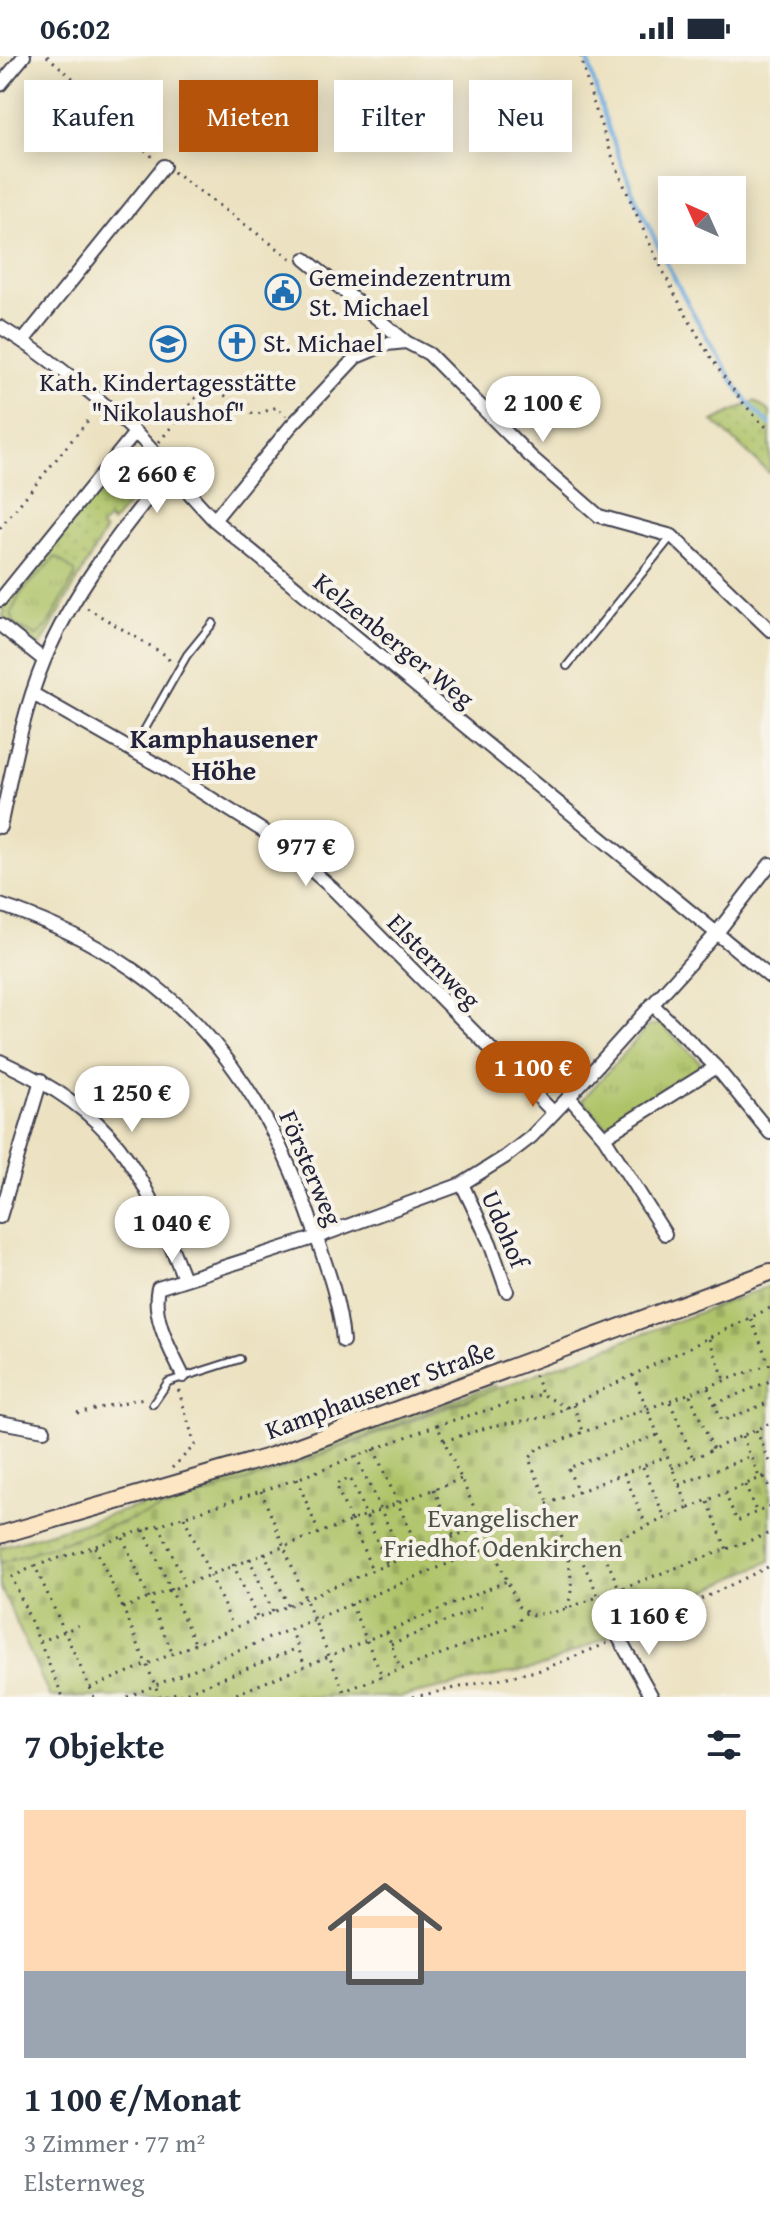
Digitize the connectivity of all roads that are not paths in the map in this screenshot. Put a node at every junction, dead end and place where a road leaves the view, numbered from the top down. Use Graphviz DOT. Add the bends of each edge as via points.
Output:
graph roads {
  1 [pos="24,56"];
  2 [pos="0,85"];
  3 [pos="164,166"];
  4 [pos="305,259"];
  5 [pos="0,327"];
  6 [pos="23,341"];
  7 [pos="406,342"];
  8 [pos="134,434"];
  9 [pos="168,473"];
  10 [pos="214,520"];
  11 [pos="672,536"];
  12 [pos="0,600"];
  13 [pos="213,623"];
  14 [pos="0,625"];
  15 [pos="770,630"];
  16 [pos="44,660"];
  17 [pos="567,666"];
  18 [pos="33,694"];
  19 [pos="133,750"];
  20 [pos="0,827"];
  21 [pos="770,864"];
  22 [pos="0,905"];
  23 [pos="716,934"];
  24 [pos="770,977"];
  25 [pos="652,1004"];
  26 [pos="0,1061"];
  27 [pos="716,1067"];
  28 [pos="41,1080"];
  29 [pos="569,1097"];
  30 [pos="554,1113"];
  31 [pos="770,1133"];
  32 [pos="604,1137"];
  33 [pos="462,1184"];
  34 [pos="0,1217"];
  35 [pos="665,1234"];
  36 [pos="317,1237"];
  37 [pos="770,1272"];
  38 [pos="184,1279"];
  39 [pos="507,1291"];
  40 [pos="343,1341"];
  41 [pos="240,1359"];
  42 [pos="179,1378"];
  43 [pos="153,1404"];
  44 [pos="0,1422"];
  45 [pos="44,1430"];
  46 [pos="0,1535"];
  47 [pos="619,1638"];
  48 [pos="652,1697"];
  1 -- 2 [label="street"];
  3 -- 6 [label="street"];
  4 -- 7 [label="street"];
  5 -- 6 [label="street, Kelzenberger Weg"];
  6 -- 8 [label="street, Kelzenberger Weg"];
  7 -- 10 [label="street" via="356,357"];
  7 -- 11 [label="street" via="429,354 530,456 599,516"];
  8 -- 9 [label="street, Kelzenberger Weg"];
  8 -- 12 [label="street"];
  9 -- 10 [label="street, Kelzenberger Weg"];
  9 -- 16 [label="street" via="118,535"];
  10 -- 23 [label="street, Kelzenberger Weg"];
  11 -- 15 [label="street"];
  11 -- 17 [label="lane"];
  13 -- 19 [label="lane"];
  14 -- 16 [label="street"];
  16 -- 18 [label="street"];
  18 -- 19 [label="street, Elsternweg"];
  18 -- 20 [label="street"];
  19 -- 30 [label="street, Elsternweg" via="276,839 333,889"];
  21 -- 23 [label="street"];
  22 -- 36 [label="street, Försterweg" via="79,935 187,1013 274,1128"];
  23 -- 24 [label="street, Kelzenberger Weg"];
  23 -- 25 [label="street"];
  25 -- 27 [label="street"];
  25 -- 29 [label="street"];
  26 -- 28 [label="street"];
  27 -- 31 [label="street"];
  27 -- 32 [label="street"];
  28 -- 34 [label="street"];
  28 -- 38 [label="street" via="107,1130 131,1162 151,1195"];
  29 -- 30 [label="street"];
  29 -- 32 [label="street"];
  30 -- 33 [label="street" via="531,1137"];
  32 -- 35 [label="street"];
  33 -- 36 [label="street"];
  33 -- 39 [label="street, Udohof"];
  36 -- 38 [label="street"];
  36 -- 40 [label="street, Försterweg" via="341,1312"];
  37 -- 46 [label="main road, Kamphausener Straße" via="272,1456"];
  38 -- 42 [label="street" via="158,1288 156,1299"];
  41 -- 42 [label="lane"];
  42 -- 43 [label="lane" via="168,1382"];
  44 -- 45 [label="street"];
  47 -- 48 [label="street"];
}
